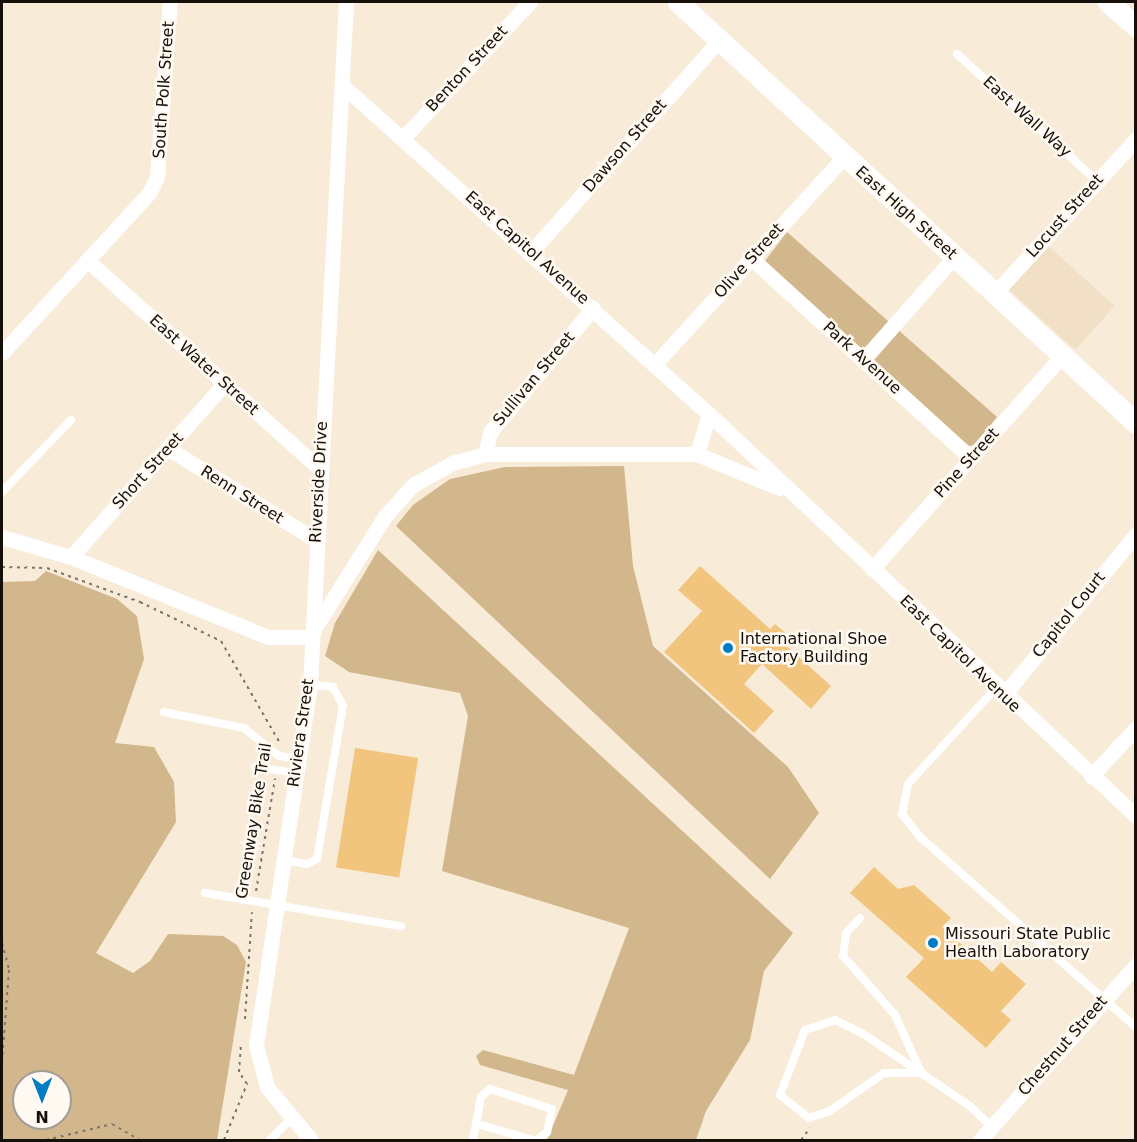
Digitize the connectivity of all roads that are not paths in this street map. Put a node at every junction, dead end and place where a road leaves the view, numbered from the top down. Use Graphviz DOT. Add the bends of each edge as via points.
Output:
graph roads {
  1 [pos="170,2"];
  2 [pos="346,2"];
  3 [pos="530,2"];
  4 [pos="678,2"];
  5 [pos="1108,2"];
  6 [pos="1136,26"];
  7 [pos="719,40"];
  8 [pos="957,54"];
  9 [pos="342,85"];
  10 [pos="404,137"];
  11 [pos="1136,139"];
  12 [pos="843,157"];
  13 [pos="1097,181"];
  14 [pos="531,252"];
  15 [pos="954,257"];
  16 [pos="752,259"];
  17 [pos="87,260"];
  18 [pos="995,293"];
  19 [pos="593,308"];
  20 [pos="2,353"];
  21 [pos="1062,356"];
  22 [pos="863,360"];
  23 [pos="654,365"];
  24 [pos="224,384"];
  25 [pos="709,414"];
  26 [pos="71,420"];
  27 [pos="1136,423"];
  28 [pos="169,449"];
  29 [pos="485,454"];
  30 [pos="697,454"];
  31 [pos="971,458"];
  32 [pos="320,469"];
  33 [pos="784,490"];
  34 [pos="2,492"];
  35 [pos="1136,534"];
  36 [pos="2,537"];
  37 [pos="316,540"];
  38 [pos="70,557"];
  39 [pos="872,569"];
  40 [pos="310,637"];
  41 [pos="310,684"];
  42 [pos="999,692"];
  43 [pos="164,712"];
  44 [pos="1136,728"];
  45 [pos="296,766"];
  46 [pos="255,767"];
  47 [pos="1091,776"];
  48 [pos="1136,816"];
  49 [pos="284,860"];
  50 [pos="205,893"];
  51 [pos="276,906"];
  52 [pos="860,918"];
  53 [pos="401,926"];
  54 [pos="1136,965"];
  55 [pos="1104,999"];
  56 [pos="1136,1027"];
  57 [pos="922,1073"];
  58 [pos="290,1120"];
  59 [pos="477,1124"];
  60 [pos="992,1127"];
  61 [pos="306,1139"];
  62 [pos="270,1140"];
  63 [pos="473,1140"];
  64 [pos="535,1140"];
  65 [pos="980,1140"];
  1 -- 17 [label="street, South Polk Street" via="157,177"];
  2 -- 9 [label="street, Riverside Drive"];
  3 -- 10 [label="street, Benton Street"];
  4 -- 7 [label="main road, East High Street"];
  5 -- 6 [label="main road"];
  7 -- 12 [label="main road, East High Street"];
  7 -- 14 [label="street, Dawson Street"];
  8 -- 13 [label="lane, East Wall Way"];
  9 -- 10 [label="street, East Capitol Avenue"];
  9 -- 32 [label="street, Riverside Drive"];
  10 -- 14 [label="street, East Capitol Avenue"];
  11 -- 13 [label="street, Locust Street"];
  12 -- 15 [label="main road, East High Street"];
  12 -- 16 [label="street, Olive Street"];
  13 -- 18 [label="street, Locust Street"];
  14 -- 19 [label="street, East Capitol Avenue"];
  15 -- 18 [label="main road, East High Street"];
  15 -- 22 [label="street"];
  16 -- 22 [label="street, Park Avenue"];
  16 -- 23 [label="street, Olive Street"];
  17 -- 20 [label="street, South Polk Street"];
  17 -- 24 [label="street, East Water Street"];
  18 -- 21 [label="main road, East High Street"];
  19 -- 23 [label="street, East Capitol Avenue"];
  19 -- 29 [label="street, Sullivan Street" via="490,432"];
  21 -- 27 [label="main road, East High Street"];
  21 -- 31 [label="street, Pine Street"];
  22 -- 31 [label="street, Park Avenue"];
  23 -- 25 [label="street, East Capitol Avenue"];
  24 -- 28 [label="street, Short Street"];
  24 -- 32 [label="street, East Water Street"];
  25 -- 30 [label="street"];
  25 -- 33 [label="street, East Capitol Avenue"];
  26 -- 34 [label="lane"];
  28 -- 37 [label="street, Renn Street"];
  28 -- 38 [label="street, Short Street"];
  29 -- 30 [label="street"];
  29 -- 40 [label="street" via="452,463 413,485 362,548"];
  30 -- 33 [label="street, East Capitol Avenue"];
  31 -- 39 [label="street, Pine Street"];
  32 -- 37 [label="street, Riverside Drive"];
  33 -- 39 [label="street, East Capitol Avenue"];
  35 -- 42 [label="street, Capitol Court"];
  36 -- 38 [label="street"];
  37 -- 40 [label="street, Riverside Drive"];
  38 -- 40 [label="street" via="268,637"];
  39 -- 42 [label="street, East Capitol Avenue"];
  40 -- 41 [label="street, Riviera Street"];
  41 -- 45 [label="street, Riviera Street"];
  41 -- 49 [label="lane" via="333,687 343,706 317,859 307,864"];
  42 -- 47 [label="street, East Capitol Avenue"];
  42 -- 55 [label="lane" via="908,784 902,814 918,837"];
  43 -- 45 [label="lane" via="244,728"];
  44 -- 47 [label="street"];
  45 -- 46 [label="lane" via="277,770"];
  45 -- 49 [label="street, Riviera Street"];
  47 -- 48 [label="street, East Capitol Avenue"];
  49 -- 51 [label="street, Riviera Street"];
  50 -- 51 [label="lane"];
  51 -- 53 [label="lane"];
  51 -- 58 [label="street, Riviera Street" via="256,1059"];
  52 -- 57 [label="lane" via="846,933 843,956 895,1015"];
  54 -- 55 [label="street, Chestnut Street"];
  55 -- 56 [label="lane"];
  55 -- 60 [label="street, Chestnut Street"];
  57 -- 57 [label="lane" via="842,1022 822,1021 802,1036 780,1095 809,1118 830,1111 884,1073"];
  57 -- 60 [label="lane"];
  58 -- 61 [label="street, Riviera Street"];
  58 -- 62 [label="lane"];
  59 -- 63 [label="lane"];
  59 -- 64 [label="lane"];
  59 -- 64 [label="lane" via="481,1097 490,1089 552,1109 547,1132"];
  60 -- 65 [label="street, Chestnut Street"];
}
